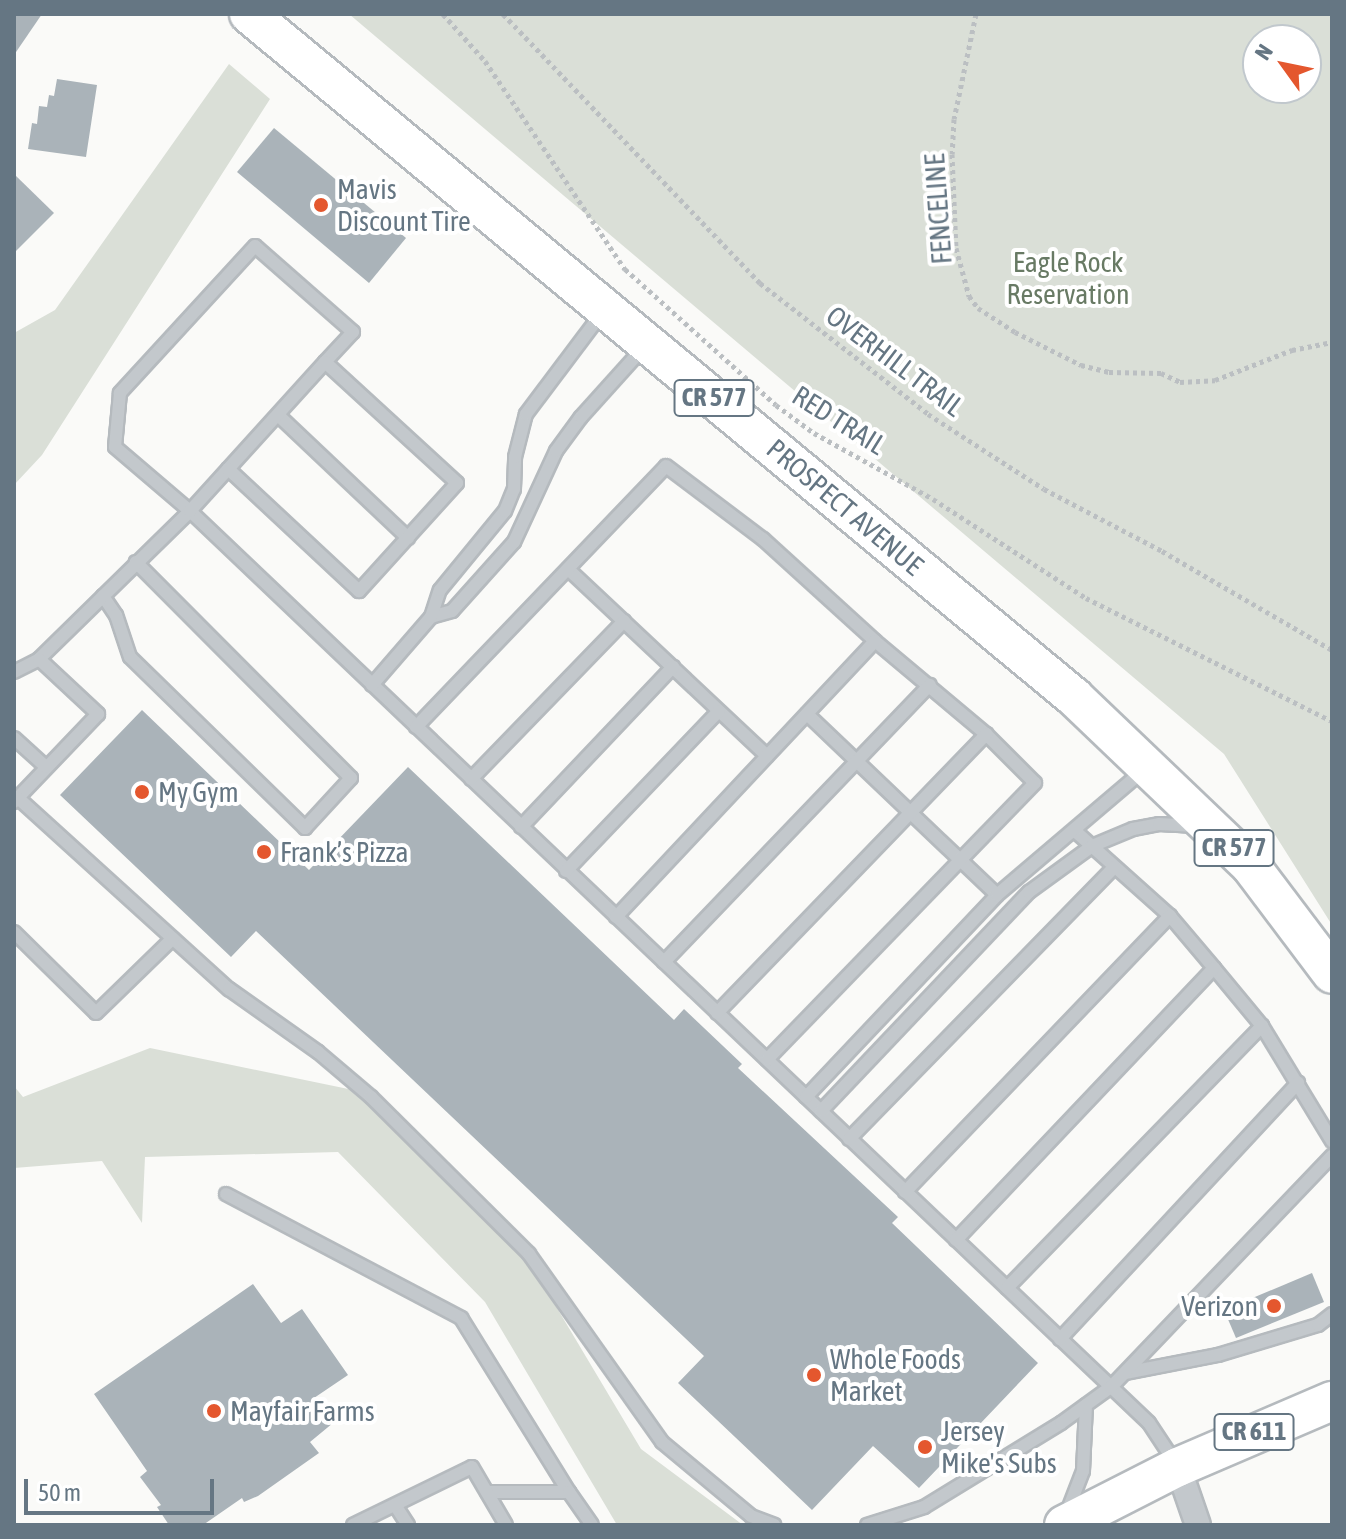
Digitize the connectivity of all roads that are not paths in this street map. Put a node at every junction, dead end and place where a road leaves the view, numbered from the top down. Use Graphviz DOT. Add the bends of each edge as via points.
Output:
graph roads {
  1 [pos="249,14"];
  2 [pos="605,310"];
  3 [pos="647,343"];
  4 [pos="325,362"];
  5 [pos="278,415"];
  6 [pos="228,469"];
  7 [pos="190,511"];
  8 [pos="408,538"];
  9 [pos="136,562"];
  10 [pos="568,569"];
  11 [pos="103,596"];
  12 [pos="431,617"];
  13 [pos="624,621"];
  14 [pos="875,641"];
  15 [pos="39,659"];
  16 [pos="673,667"];
  17 [pos="14,672"];
  18 [pos="372,685"];
  19 [pos="930,685"];
  20 [pos="719,711"];
  21 [pos="807,714"];
  22 [pos="416,727"];
  23 [pos="986,734"];
  24 [pos="14,738"];
  25 [pos="767,756"];
  26 [pos="857,761"];
  27 [pos="1149,765"];
  28 [pos="46,767"];
  29 [pos="471,779"];
  30 [pos="16,800"];
  31 [pos="910,811"];
  32 [pos="521,827"];
  33 [pos="1215,828"];
  34 [pos="1075,831"];
  35 [pos="1092,846"];
  36 [pos="961,860"];
  37 [pos="1114,867"];
  38 [pos="566,871"];
  39 [pos="997,895"];
  40 [pos="1170,916"];
  41 [pos="616,917"];
  42 [pos="14,932"];
  43 [pos="173,938"];
  44 [pos="664,962"];
  45 [pos="1214,968"];
  46 [pos="1332,974"];
  47 [pos="717,1013"];
  48 [pos="1262,1026"];
  49 [pos="767,1060"];
  50 [pos="1298,1083"];
  51 [pos="806,1097"];
  52 [pos="821,1111"];
  53 [pos="849,1139"];
  54 [pos="1332,1141"];
  55 [pos="1332,1156"];
  56 [pos="905,1192"];
  57 [pos="226,1194"];
  58 [pos="956,1240"];
  59 [pos="1007,1288"];
  60 [pos="1332,1314"];
  61 [pos="1060,1339"];
  62 [pos="1125,1373"];
  63 [pos="1111,1387"];
  64 [pos="1332,1401"];
  65 [pos="1086,1405"];
  66 [pos="1178,1467"];
  67 [pos="487,1492"];
  68 [pos="569,1492"];
  69 [pos="395,1505"];
  70 [pos="353,1525"];
  71 [pos="408,1525"];
  72 [pos="506,1525"];
  73 [pos="592,1525"];
  74 [pos="774,1525"];
  75 [pos="867,1525"];
  76 [pos="1063,1525"];
  77 [pos="1198,1525"];
  1 -- 2 [label="main road, PROSPECT AVENUE / CR 577"];
  2 -- 3 [label="main road, PROSPECT AVENUE / CR 577"];
  2 -- 12 [label="lane" via="526,414 515,457 514,489 505,511 440,590"];
  3 -- 12 [label="lane" via="556,451 514,542 452,611"];
  3 -- 27 [label="main road, PROSPECT AVENUE / CR 577"];
  4 -- 5 [label="lane"];
  4 -- 7 [label="lane" via="353,332 255,246 120,393 115,447"];
  4 -- 8 [label="lane" via="457,483"];
  5 -- 6 [label="lane"];
  5 -- 8 [label="lane"];
  6 -- 7 [label="lane"];
  6 -- 8 [label="lane" via="359,591"];
  7 -- 9 [label="lane"];
  7 -- 18 [label="lane"];
  9 -- 11 [label="lane"];
  9 -- 11 [label="lane" via="351,778 305,828 130,657 116,615"];
  10 -- 13 [label="lane"];
  10 -- 14 [label="lane" via="666,466 763,539"];
  10 -- 22 [label="lane"];
  11 -- 15 [label="lane"];
  12 -- 18 [label="lane"];
  13 -- 16 [label="lane"];
  13 -- 29 [label="lane"];
  14 -- 19 [label="lane"];
  14 -- 21 [label="lane"];
  15 -- 17 [label="lane"];
  15 -- 28 [label="lane" via="98,714"];
  16 -- 20 [label="lane"];
  16 -- 32 [label="lane"];
  18 -- 22 [label="lane"];
  19 -- 23 [label="lane"];
  19 -- 26 [label="lane"];
  20 -- 25 [label="lane"];
  20 -- 38 [label="lane"];
  21 -- 25 [label="lane"];
  21 -- 26 [label="lane"];
  22 -- 29 [label="lane"];
  23 -- 31 [label="lane"];
  23 -- 36 [label="lane" via="1035,783"];
  24 -- 28 [label="lane"];
  25 -- 41 [label="lane"];
  26 -- 31 [label="lane"];
  26 -- 44 [label="lane"];
  27 -- 33 [label="main road, PROSPECT AVENUE / CR 577"];
  27 -- 34 [label="lane"];
  28 -- 30 [label="lane"];
  29 -- 32 [label="lane"];
  30 -- 43 [label="lane"];
  31 -- 36 [label="lane"];
  31 -- 47 [label="lane"];
  32 -- 38 [label="lane"];
  33 -- 35 [label="lane" via="1159,824"];
  33 -- 46 [label="main road, PROSPECT AVENUE / CR 577" via="1282,903"];
  34 -- 35 [label="lane"];
  34 -- 39 [label="lane"];
  35 -- 37 [label="lane"];
  35 -- 52 [label="lane" via="1029,892"];
  36 -- 39 [label="lane"];
  36 -- 49 [label="lane"];
  37 -- 40 [label="lane"];
  37 -- 53 [label="lane"];
  38 -- 41 [label="lane"];
  39 -- 51 [label="lane"];
  40 -- 45 [label="lane"];
  40 -- 56 [label="lane"];
  41 -- 44 [label="lane"];
  42 -- 43 [label="lane" via="96,1013"];
  43 -- 74 [label="lane" via="229,989 371,1097 529,1254 662,1442 751,1516"];
  44 -- 47 [label="lane"];
  45 -- 48 [label="lane"];
  45 -- 58 [label="lane"];
  47 -- 49 [label="lane"];
  48 -- 50 [label="lane"];
  48 -- 59 [label="lane"];
  49 -- 51 [label="lane"];
  50 -- 54 [label="lane"];
  50 -- 61 [label="lane"];
  51 -- 52 [label="lane"];
  52 -- 53 [label="lane"];
  53 -- 56 [label="lane"];
  55 -- 62 [label="lane"];
  56 -- 58 [label="lane"];
  57 -- 68 [label="lane" via="461,1318"];
  58 -- 59 [label="lane"];
  59 -- 61 [label="lane"];
  60 -- 62 [label="lane" via="1318,1325 1218,1355"];
  61 -- 63 [label="lane"];
  62 -- 63 [label="lane"];
  63 -- 65 [label="lane"];
  63 -- 66 [label="lane" via="1149,1423"];
  64 -- 66 [label="main road, CR 611"];
  65 -- 75 [label="lane" via="924,1507"];
  65 -- 76 [label="lane" via="1083,1471"];
  66 -- 76 [label="main road, CR 611"];
  66 -- 77 [label="street"];
  67 -- 68 [label="lane"];
  67 -- 69 [label="lane" via="472,1467"];
  67 -- 72 [label="lane"];
  68 -- 73 [label="lane"];
  69 -- 70 [label="lane"];
  69 -- 71 [label="lane"];
}
